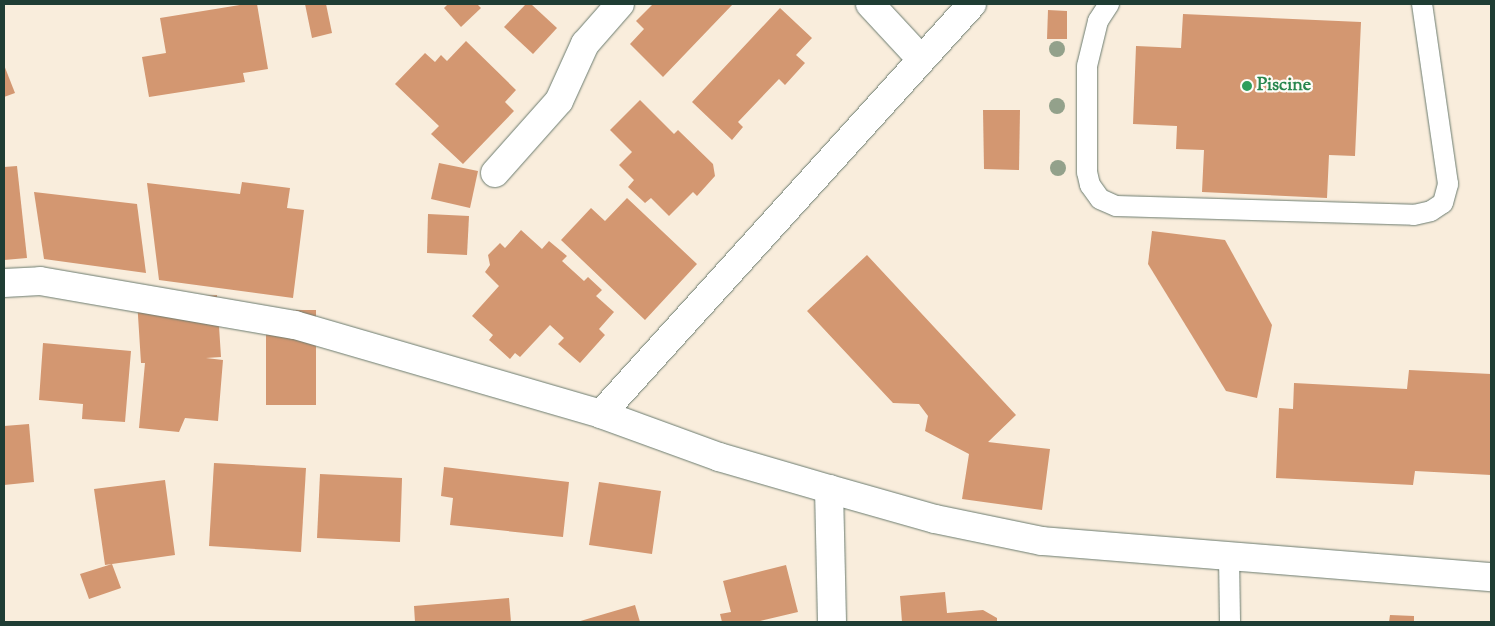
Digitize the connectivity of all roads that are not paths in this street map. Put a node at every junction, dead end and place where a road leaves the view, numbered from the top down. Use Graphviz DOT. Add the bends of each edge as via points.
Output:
graph roads {
  1 [pos="620,4"];
  2 [pos="870,4"];
  3 [pos="972,4"];
  4 [pos="1109,4"];
  5 [pos="1422,4"];
  6 [pos="921,59"];
  7 [pos="494,173"];
  8 [pos="4,284"];
  9 [pos="601,414"];
  10 [pos="829,489"];
  11 [pos="1229,556"];
  12 [pos="1491,577"];
  13 [pos="832,622"];
  14 [pos="1230,622"];
  1 -- 7 [label="main road" via="585,44 559,101"];
  2 -- 6 [label="main road"];
  3 -- 6 [label="main road"];
  4 -- 5 [label="lane" via="1098,22 1087,66 1087,172 1090,185 1100,199 1116,206 1414,215 1431,211 1443,203 1448,184"];
  6 -- 9 [label="main road"];
  8 -- 9 [label="main road" via="40,281 295,325"];
  9 -- 10 [label="main road" via="719,457"];
  10 -- 11 [label="main road" via="935,519 1042,541"];
  10 -- 13 [label="main road"];
  11 -- 12 [label="main road"];
  11 -- 14 [label="lane"];
}
